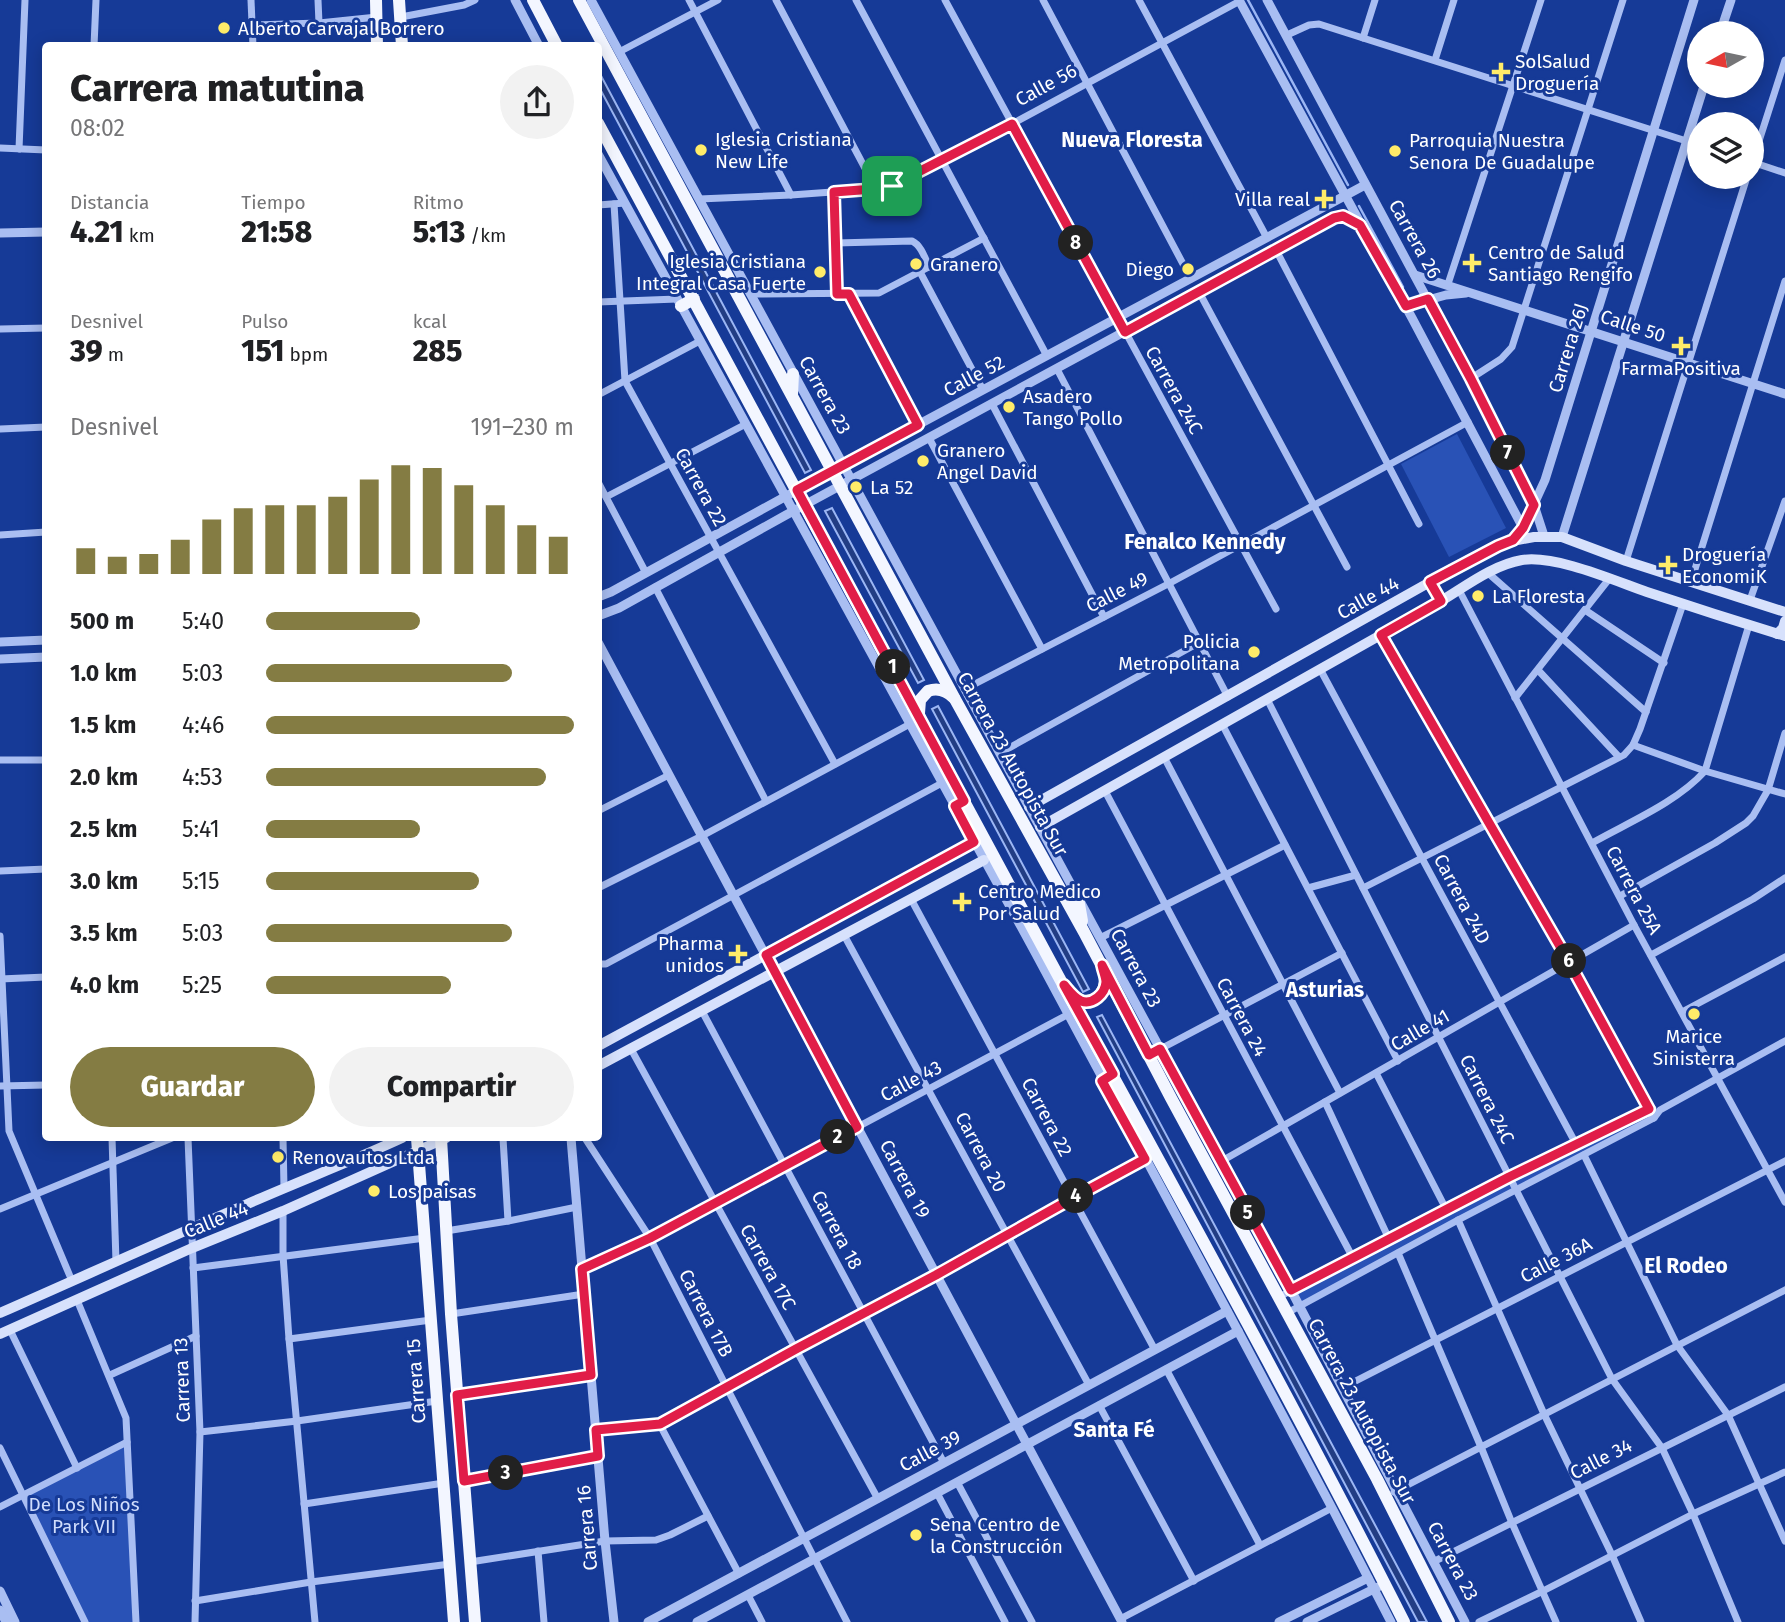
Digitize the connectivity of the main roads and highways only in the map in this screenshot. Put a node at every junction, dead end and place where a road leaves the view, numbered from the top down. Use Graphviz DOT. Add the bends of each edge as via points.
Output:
graph roads {
  1 [pos="376,0"];
  2 [pos="399,0"];
  3 [pos="533,0"];
  4 [pos="579,0"];
  5 [pos="601,40"];
  6 [pos="377,42"];
  7 [pos="402,42"];
  8 [pos="555,42"];
  9 [pos="619,50"];
  10 [pos="632,75"];
  11 [pos="631,96"];
  12 [pos="602,130"];
  13 [pos="694,299"];
  14 [pos="679,302"];
  15 [pos="750,318"];
  16 [pos="767,326"];
  17 [pos="793,374"];
  18 [pos="792,395"];
  19 [pos="1430,582"];
  20 [pos="1441,601"];
  21 [pos="1785,615"];
  22 [pos="1781,635"];
  23 [pos="956,701"];
  24 [pos="916,722"];
  25 [pos="1113,759"];
  26 [pos="1124,780"];
  27 [pos="1029,807"];
  28 [pos="1040,827"];
  29 [pos="974,842"];
  30 [pos="984,860"];
  31 [pos="1051,872"];
  32 [pos="1070,884"];
  33 [pos="1078,898"];
  34 [pos="1084,932"];
  35 [pos="1102,965"];
  36 [pos="1064,985"];
  37 [pos="602,1044"];
  38 [pos="602,1064"];
  39 [pos="396,1141"];
  40 [pos="442,1141"];
  41 [pos="417,1144"];
  42 [pos="0,1313"];
  43 [pos="5,1332"];
  44 [pos="454,1622"];
  45 [pos="475,1622"];
  46 [pos="1404,1622"];
  47 [pos="1449,1622"];
  1 -- 6 [label="main road"];
  2 -- 7 [label="main road"];
  3 -- 8 [label="main road"];
  4 -- 5 [label="main road, Carrera 23 Autopista Sur"];
  5 -- 9 [label="main road"];
  5 -- 11 [label="main road, Carrera 23 Autopista Sur"];
  10 -- 11 [label="main road"];
  11 -- 15 [label="main road, Carrera 23 Autopista Sur"];
  12 -- 13 [label="main road"];
  13 -- 14 [label="main road"];
  13 -- 24 [label="main road"];
  15 -- 16 [label="main road"];
  15 -- 18 [label="main road, Carrera 23 Autopista Sur"];
  17 -- 18 [label="main road"];
  18 -- 23 [label="main road, Carrera 23 Autopista Sur" via="838,468"];
  19 -- 20 [label="main road"];
  19 -- 21 [label="main road, Calle 44" via="1513,540 1562,537"];
  19 -- 25 [label="main road, Calle 44"];
  20 -- 22 [label="main road, Calle 44" via="1512,562 1540,559"];
  20 -- 26 [label="main road, Calle 44"];
  21 -- 22 [label="main road"];
  23 -- 24 [label="main road" via="944,691 928,691 920,700"];
  23 -- 31 [label="main road, Carrera 23 Autopista Sur" via="998,759"];
  24 -- 36 [label="main road" via="1013,902"];
  25 -- 26 [label="main road"];
  25 -- 27 [label="main road, Calle 44"];
  26 -- 28 [label="main road, Calle 44"];
  29 -- 37 [label="main road"];
  30 -- 38 [label="main road"];
  31 -- 32 [label="main road"];
  31 -- 34 [label="main road, Carrera 23 Autopista Sur"];
  33 -- 34 [label="main road"];
  34 -- 35 [label="main road, Carrera 23 Autopista Sur"];
  35 -- 36 [label="main road" via="1106,984 1095,999 1081,1001"];
  35 -- 47 [label="main road, Carrera 23 Autopista Sur" via="1154,1052 1391,1493"];
  36 -- 46 [label="main road" via="1108,1077 1296,1413 1379,1586"];
  39 -- 42 [label="main road, Calle 44"];
  40 -- 45 [label="main road, Carrera 15"];
  41 -- 43 [label="main road, Calle 44" via="283,1211"];
  41 -- 44 [label="main road, Carrera 15"];
}
